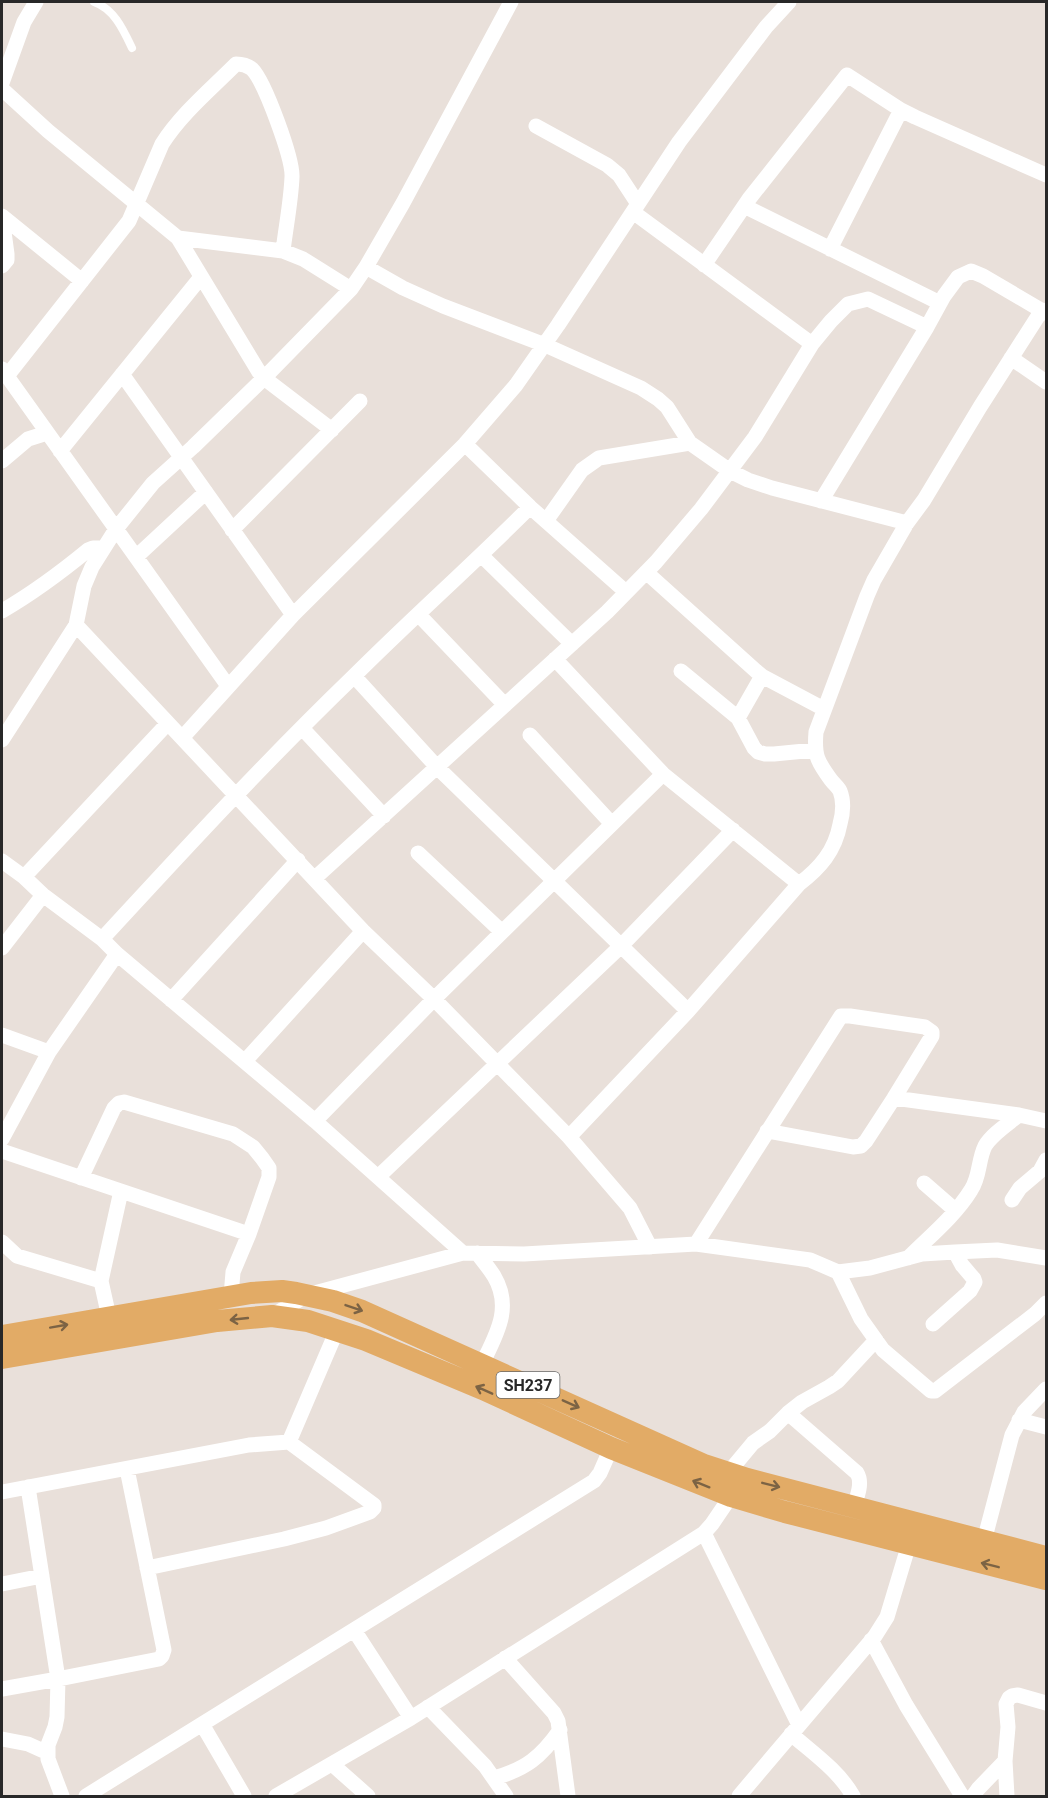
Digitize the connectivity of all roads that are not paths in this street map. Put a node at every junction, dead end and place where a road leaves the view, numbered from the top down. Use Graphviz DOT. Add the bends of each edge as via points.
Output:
graph roads {
  1 [pos="36,2"];
  2 [pos="94,2"];
  3 [pos="511,2"];
  4 [pos="789,2"];
  5 [pos="132,48"];
  6 [pos="2,83"];
  7 [pos="2,89"];
  8 [pos="900,110"];
  9 [pos="536,126"];
  10 [pos="1047,175"];
  11 [pos="137,204"];
  12 [pos="744,206"];
  13 [pos="636,208"];
  14 [pos="2,217"];
  15 [pos="178,238"];
  16 [pos="830,249"];
  17 [pos="283,250"];
  18 [pos="704,265"];
  19 [pos="2,266"];
  20 [pos="366,267"];
  21 [pos="201,277"];
  22 [pos="81,281"];
  23 [pos="351,289"];
  24 [pos="940,303"];
  25 [pos="1044,311"];
  26 [pos="927,327"];
  27 [pos="812,344"];
  28 [pos="545,345"];
  29 [pos="1011,358"];
  30 [pos="4,372"];
  31 [pos="122,374"];
  32 [pos="264,378"];
  33 [pos="1047,382"];
  34 [pos="360,401"];
  35 [pos="332,430"];
  36 [pos="47,433"];
  37 [pos="690,443"];
  38 [pos="465,444"];
  39 [pos="60,451"];
  40 [pos="181,458"];
  41 [pos="2,461"];
  42 [pos="730,471"];
  43 [pos="206,492"];
  44 [pos="821,501"];
  45 [pos="530,507"];
  46 [pos="546,521"];
  47 [pos="907,523"];
  48 [pos="116,529"];
  49 [pos="232,530"];
  50 [pos="103,548"];
  51 [pos="482,556"];
  52 [pos="136,557"];
  53 [pos="646,572"];
  54 [pos="626,592"];
  55 [pos="2,611"];
  56 [pos="292,615"];
  57 [pos="419,615"];
  58 [pos="76,625"];
  59 [pos="572,644"];
  60 [pos="555,659"];
  61 [pos="681,671"];
  62 [pos="354,676"];
  63 [pos="762,676"];
  64 [pos="228,686"];
  65 [pos="505,705"];
  66 [pos="824,709"];
  67 [pos="738,718"];
  68 [pos="168,723"];
  69 [pos="302,728"];
  70 [pos="530,735"];
  71 [pos="182,738"];
  72 [pos="2,740"];
  73 [pos="815,750"];
  74 [pos="437,767"];
  75 [pos="663,774"];
  76 [pos="236,794"];
  77 [pos="384,816"];
  78 [pos="612,824"];
  79 [pos="733,830"];
  80 [pos="418,853"];
  81 [pos="298,860"];
  82 [pos="2,861"];
  83 [pos="24,877"];
  84 [pos="315,878"];
  85 [pos="554,881"];
  86 [pos="799,884"];
  87 [pos="42,895"];
  88 [pos="363,930"];
  89 [pos="502,932"];
  90 [pos="102,939"];
  91 [pos="621,946"];
  92 [pos="2,948"];
  93 [pos="117,954"];
  94 [pos="434,999"];
  95 [pos="171,1000"];
  96 [pos="688,1011"];
  97 [pos="2,1035"];
  98 [pos="49,1052"];
  99 [pos="244,1061"];
  100 [pos="497,1064"];
  101 [pos="894,1098"];
  102 [pos="1019,1115"];
  103 [pos="315,1121"];
  104 [pos="1047,1121"];
  105 [pos="767,1131"];
  106 [pos="569,1137"];
  107 [pos="2,1139"];
  108 [pos="2,1151"];
  109 [pos="1047,1160"];
  110 [pos="378,1177"];
  111 [pos="81,1178"];
  112 [pos="924,1183"];
  113 [pos="121,1191"];
  114 [pos="1012,1200"];
  115 [pos="955,1210"];
  116 [pos="249,1234"];
  117 [pos="2,1242"];
  118 [pos="696,1244"];
  119 [pos="650,1247"];
  120 [pos="955,1252"];
  121 [pos="470,1253"];
  122 [pos="907,1258"];
  123 [pos="1047,1258"];
  124 [pos="838,1272"];
  125 [pos="101,1281"];
  126 [pos="307,1295"];
  127 [pos="231,1296"];
  128 [pos="1047,1303"];
  129 [pos="272,1316"];
  130 [pos="109,1317"];
  131 [pos="933,1324"];
  132 [pos="337,1330"];
  133 [pos="2,1336"];
  134 [pos="876,1340"];
  135 [pos="2,1358"];
  136 [pos="482,1364"];
  137 [pos="1047,1389"];
  138 [pos="788,1413"];
  139 [pos="1019,1420"];
  140 [pos="1047,1427"];
  141 [pos="289,1442"];
  142 [pos="611,1448"];
  143 [pos="127,1469"];
  144 [pos="728,1473"];
  145 [pos="28,1487"];
  146 [pos="2,1492"];
  147 [pos="731,1496"];
  148 [pos="854,1507"];
  149 [pos="704,1533"];
  150 [pos="984,1541"];
  151 [pos="909,1544"];
  152 [pos="1047,1557"];
  153 [pos="147,1568"];
  154 [pos="42,1576"];
  155 [pos="1047,1579"];
  156 [pos="2,1584"];
  157 [pos="354,1630"];
  158 [pos="871,1640"];
  159 [pos="505,1658"];
  160 [pos="58,1679"];
  161 [pos="2,1689"];
  162 [pos="1047,1703"];
  163 [pos="428,1707"];
  164 [pos="411,1718"];
  165 [pos="202,1724"];
  166 [pos="560,1730"];
  167 [pos="795,1730"];
  168 [pos="2,1739"];
  169 [pos="48,1753"];
  170 [pos="1005,1761"];
  171 [pos="333,1765"];
  172 [pos="494,1778"];
  173 [pos="62,1797"];
  174 [pos="86,1797"];
  175 [pos="244,1797"];
  176 [pos="276,1797"];
  177 [pos="368,1797"];
  178 [pos="506,1797"];
  179 [pos="568,1797"];
  180 [pos="739,1797"];
  181 [pos="853,1797"];
  182 [pos="962,1797"];
  183 [pos="973,1797"];
  184 [pos="1007,1797"];
  1 -- 6 [label="street" via="24,22"];
  2 -- 5 [label="lane" via="109,10"];
  3 -- 20 [label="street"];
  4 -- 13 [label="street" via="679,142"];
  7 -- 11 [label="street"];
  8 -- 10 [label="street"];
  8 -- 12 [label="street" via="847,75"];
  8 -- 16 [label="street"];
  9 -- 13 [label="street" via="608,165 619,175"];
  11 -- 15 [label="street"];
  11 -- 17 [label="street" via="162,144 177,122 236,64 244,64 262,83 288,151 292,175"];
  11 -- 22 [label="street" via="129,221"];
  12 -- 16 [label="street"];
  12 -- 18 [label="street"];
  13 -- 18 [label="street"];
  13 -- 28 [label="street"];
  14 -- 19 [label="street" via="7,260"];
  14 -- 22 [label="street"];
  15 -- 17 [label="street"];
  15 -- 21 [label="street"];
  16 -- 24 [label="street"];
  17 -- 23 [label="street"];
  18 -- 27 [label="street"];
  20 -- 23 [label="street"];
  20 -- 28 [label="street" via="443,306"];
  21 -- 31 [label="street"];
  21 -- 32 [label="street"];
  22 -- 30 [label="street"];
  23 -- 32 [label="street"];
  24 -- 25 [label="street" via="958,277 971,272"];
  24 -- 26 [label="street"];
  25 -- 29 [label="street"];
  26 -- 27 [label="street" via="868,299 848,304"];
  26 -- 44 [label="street"];
  27 -- 42 [label="street"];
  28 -- 37 [label="street" via="658,399"];
  28 -- 38 [label="street"];
  29 -- 33 [label="street"];
  29 -- 47 [label="street"];
  30 -- 36 [label="street"];
  31 -- 39 [label="street"];
  31 -- 40 [label="street"];
  32 -- 35 [label="street"];
  32 -- 40 [label="street"];
  34 -- 35 [label="street"];
  35 -- 49 [label="street"];
  36 -- 39 [label="street"];
  36 -- 41 [label="street" via="28,438"];
  37 -- 42 [label="street"];
  37 -- 46 [label="street" via="589,464"];
  38 -- 45 [label="street"];
  38 -- 56 [label="street"];
  39 -- 48 [label="street"];
  40 -- 43 [label="street"];
  40 -- 48 [label="street" via="153,483"];
  42 -- 44 [label="street"];
  42 -- 53 [label="street"];
  43 -- 49 [label="street"];
  43 -- 52 [label="street"];
  44 -- 47 [label="street"];
  45 -- 46 [label="street"];
  45 -- 51 [label="street"];
  46 -- 54 [label="street"];
  47 -- 66 [label="street" via="874,580"];
  48 -- 50 [label="street"];
  48 -- 52 [label="street"];
  49 -- 56 [label="street"];
  50 -- 55 [label="street" via="88,550 45,585"];
  50 -- 58 [label="street" via="84,586"];
  51 -- 57 [label="street"];
  51 -- 59 [label="street"];
  52 -- 64 [label="street"];
  53 -- 54 [label="street"];
  53 -- 63 [label="street"];
  54 -- 59 [label="street"];
  56 -- 64 [label="street"];
  57 -- 62 [label="street"];
  57 -- 65 [label="street"];
  58 -- 68 [label="street"];
  58 -- 72 [label="street"];
  59 -- 60 [label="street"];
  60 -- 65 [label="street"];
  60 -- 75 [label="street"];
  61 -- 67 [label="street"];
  62 -- 69 [label="street"];
  62 -- 74 [label="street"];
  63 -- 66 [label="street"];
  63 -- 67 [label="street"];
  64 -- 71 [label="street"];
  65 -- 74 [label="street"];
  66 -- 73 [label="street"];
  67 -- 73 [label="street" via="758,752"];
  68 -- 71 [label="street"];
  68 -- 83 [label="street"];
  69 -- 76 [label="street"];
  69 -- 77 [label="street"];
  70 -- 78 [label="street"];
  71 -- 76 [label="street"];
  73 -- 86 [label="street" via="839,789 842,816 833,849"];
  74 -- 77 [label="street"];
  74 -- 85 [label="street"];
  75 -- 78 [label="street"];
  75 -- 79 [label="street"];
  76 -- 81 [label="street"];
  76 -- 90 [label="street"];
  77 -- 84 [label="street"];
  78 -- 85 [label="street"];
  79 -- 86 [label="street"];
  79 -- 91 [label="street"];
  80 -- 89 [label="street"];
  81 -- 84 [label="street"];
  81 -- 95 [label="street"];
  82 -- 83 [label="street"];
  83 -- 87 [label="street"];
  84 -- 88 [label="street"];
  85 -- 89 [label="street"];
  85 -- 91 [label="street"];
  86 -- 96 [label="street"];
  87 -- 90 [label="street"];
  87 -- 92 [label="street"];
  88 -- 94 [label="street"];
  88 -- 99 [label="street"];
  89 -- 94 [label="street"];
  90 -- 93 [label="street"];
  91 -- 96 [label="street"];
  91 -- 100 [label="street"];
  93 -- 95 [label="street"];
  93 -- 98 [label="street"];
  94 -- 100 [label="street"];
  94 -- 103 [label="street"];
  95 -- 99 [label="street"];
  96 -- 106 [label="street"];
  97 -- 98 [label="street"];
  98 -- 107 [label="street"];
  99 -- 103 [label="street"];
  100 -- 106 [label="street"];
  100 -- 110 [label="street"];
  101 -- 102 [label="street"];
  101 -- 105 [label="street" via="861,1146"];
  101 -- 105 [label="street" via="932,1032 925,1027 844,1015 836,1021"];
  102 -- 104 [label="street"];
  102 -- 115 [label="street" via="987,1143 976,1180"];
  103 -- 110 [label="street"];
  105 -- 118 [label="street"];
  106 -- 119 [label="street" via="630,1208"];
  108 -- 111 [label="street"];
  109 -- 114 [label="street"];
  110 -- 121 [label="street"];
  111 -- 113 [label="street"];
  111 -- 116 [label="street" via="119,1103 233,1134 253,1147 269,1168 270,1177"];
  112 -- 115 [label="street"];
  113 -- 116 [label="street"];
  113 -- 125 [label="street"];
  115 -- 122 [label="street"];
  116 -- 127 [label="street" via="233,1272"];
  117 -- 125 [label="street" via="17,1256"];
  118 -- 119 [label="street"];
  118 -- 124 [label="street" via="810,1260"];
  119 -- 121 [label="street"];
  120 -- 122 [label="street"];
  120 -- 123 [label="street" via="997,1250"];
  120 -- 131 [label="street" via="975,1282"];
  121 -- 126 [label="street"];
  121 -- 136 [label="street" via="495,1278 502,1308 500,1327"];
  122 -- 124 [label="street"];
  124 -- 134 [label="street"];
  125 -- 130 [label="street"];
  126 -- 127 [label="main road, SH237" via="282,1291"];
  126 -- 129 [label="street"];
  126 -- 136 [label="main road, SH237, one-way" via="362,1311"];
  127 -- 130 [label="main road, SH237"];
  128 -- 134 [label="street" via="935,1391 927,1389"];
  129 -- 132 [label="main road, SH237"];
  129 -- 135 [label="main road, SH237, one-way" via="217,1321"];
  133 -- 130 [label="main road, SH237, one-way"];
  132 -- 141 [label="street"];
  142 -- 132 [label="main road, SH237, one-way"];
  134 -- 138 [label="street" via="838,1381"];
  136 -- 144 [label="main road, SH237, one-way"];
  137 -- 139 [label="street"];
  138 -- 144 [label="street" via="753,1443"];
  138 -- 148 [label="street" via="858,1473 860,1485"];
  139 -- 140 [label="street"];
  139 -- 150 [label="street"];
  141 -- 143 [label="street" via="249,1445"];
  141 -- 153 [label="street" via="374,1508 315,1531"];
  147 -- 142 [label="main road, SH237, one-way"];
  142 -- 157 [label="street" via="594,1481"];
  143 -- 145 [label="street"];
  143 -- 153 [label="street"];
  144 -- 148 [label="main road, SH237, one-way"];
  145 -- 146 [label="street"];
  145 -- 154 [label="street"];
  147 -- 149 [label="street"];
  147 -- 151 [label="main road, SH237"];
  148 -- 150 [label="main road, SH237"];
  149 -- 159 [label="street"];
  149 -- 167 [label="street"];
  150 -- 152 [label="main road, SH237"];
  155 -- 151 [label="main road, SH237, one-way"];
  151 -- 158 [label="street" via="886,1617"];
  153 -- 160 [label="street" via="162,1656"];
  154 -- 156 [label="street"];
  154 -- 160 [label="street"];
  157 -- 164 [label="street"];
  157 -- 165 [label="street"];
  158 -- 167 [label="street"];
  158 -- 182 [label="street"];
  159 -- 163 [label="street"];
  159 -- 166 [label="street" via="554,1713"];
  160 -- 161 [label="street"];
  160 -- 169 [label="street" via="57,1717"];
  162 -- 170 [label="street" via="1018,1695 1009,1698"];
  163 -- 164 [label="street"];
  163 -- 172 [label="street"];
  164 -- 171 [label="street"];
  165 -- 174 [label="street"];
  165 -- 175 [label="street"];
  166 -- 172 [label="street" via="536,1759"];
  166 -- 179 [label="street"];
  167 -- 180 [label="street"];
  167 -- 181 [label="street" via="847,1785"];
  168 -- 169 [label="street" via="28,1743"];
  169 -- 173 [label="street"];
  170 -- 183 [label="street"];
  170 -- 184 [label="street"];
  171 -- 176 [label="street"];
  171 -- 177 [label="street"];
  172 -- 178 [label="street"];
}
